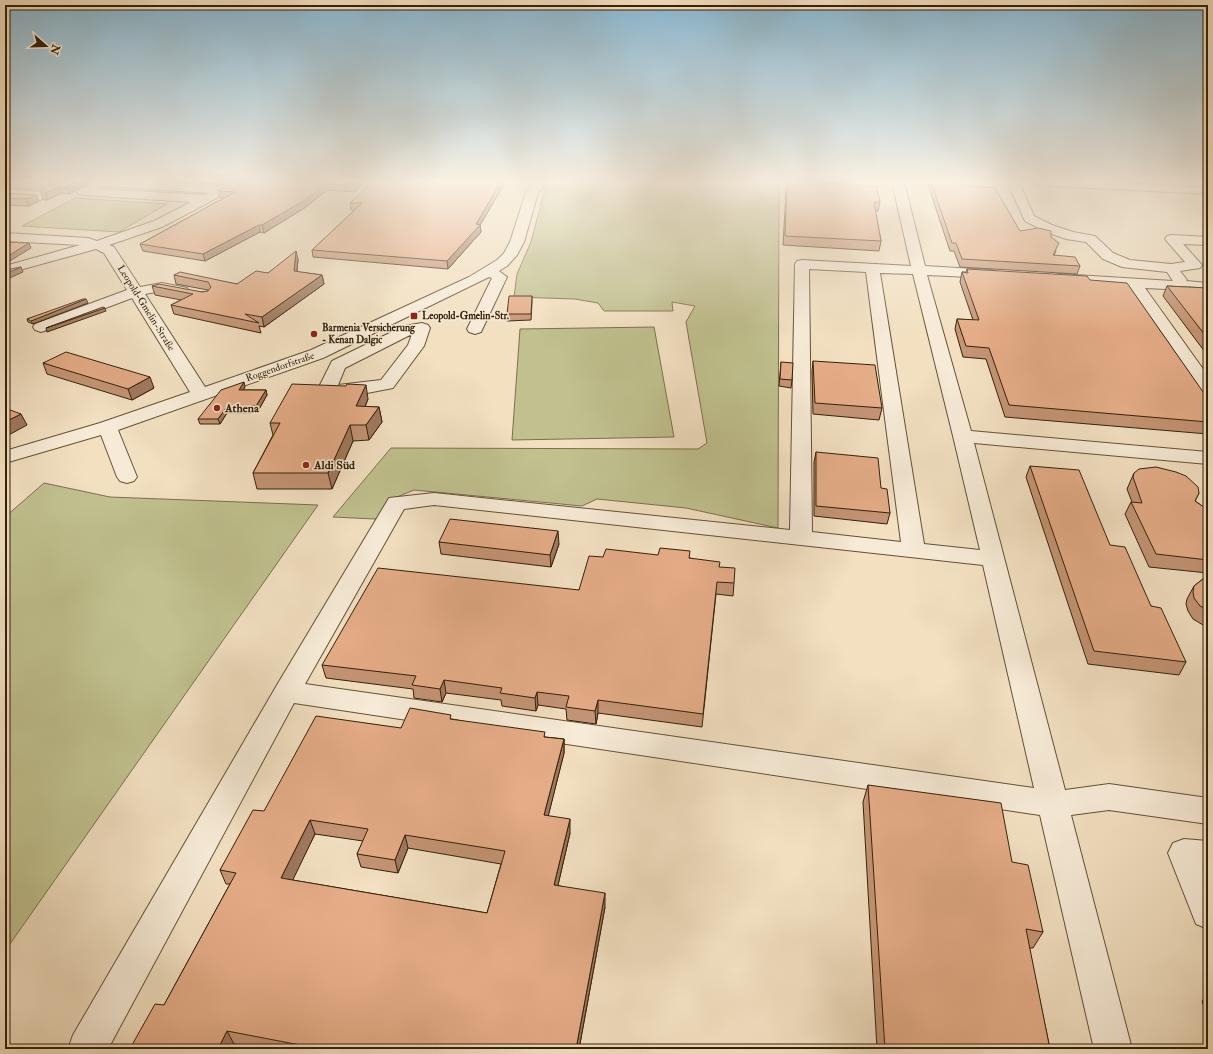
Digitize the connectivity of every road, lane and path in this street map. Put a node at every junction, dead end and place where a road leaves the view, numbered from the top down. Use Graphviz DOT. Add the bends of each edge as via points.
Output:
graph roads {
  1 [pos="137,231"];
  2 [pos="519,231"];
  3 [pos="910,231"];
  4 [pos="1057,231"];
  5 [pos="5,237"];
  6 [pos="1208,241"];
  7 [pos="97,245"];
  8 [pos="872,268"];
  9 [pos="1171,268"];
  10 [pos="5,270"];
  11 [pos="919,270"];
  12 [pos="489,272"];
  13 [pos="1007,275"];
  14 [pos="1047,278"];
  15 [pos="1135,283"];
  16 [pos="1184,286"];
  17 [pos="1208,287"];
  18 [pos="136,292"];
  19 [pos="198,294"];
  20 [pos="41,327"];
  21 [pos="422,328"];
  22 [pos="475,329"];
  23 [pos="1208,389"];
  24 [pos="201,395"];
  25 [pos="107,427"];
  26 [pos="963,436"];
  27 [pos="5,457"];
  28 [pos="1208,458"];
  29 [pos="127,477"];
  30 [pos="801,538"];
  31 [pos="914,551"];
  32 [pos="994,559"];
  33 [pos="287,692"];
  34 [pos="1054,804"];
  35 [pos="1208,811"];
  36 [pos="1208,856"];
  37 [pos="1208,913"];
  38 [pos="87,1049"];
  39 [pos="1113,1049"];
  1 -- 7 [label="street"];
  2 -- 12 [label="street, Roggendorfstraße" via="510,255"];
  3 -- 11 [label="street"];
  4 -- 9 [label="street" via="1090,239 1108,256 1127,264"];
  5 -- 7 [label="street, Leopold-Gmelin-Straße" via="88,242"];
  6 -- 9 [label="street" via="1172,239 1195,265"];
  7 -- 10 [label="street"];
  7 -- 18 [label="street, Leopold-Gmelin-Straße" via="109,250"];
  8 -- 11 [label="street"];
  8 -- 30 [label="street" via="802,264"];
  8 -- 31 [label="street"];
  9 -- 16 [label="street"];
  11 -- 13 [label="street"];
  11 -- 26 [label="street"];
  12 -- 22 [label="street" via="500,277"];
  12 -- 24 [label="street, Roggendorfstraße" via="341,344"];
  14 -- 15 [label="street"];
  15 -- 16 [label="street"];
  15 -- 23 [label="street"];
  16 -- 17 [label="street"];
  18 -- 19 [label="street" via="162,287"];
  18 -- 20 [label="street"];
  18 -- 24 [label="street, Leopold-Gmelin-Straße"];
  21 -- 21 [label="street" via="416,346 387,384 326,391 338,365 410,329"];
  24 -- 25 [label="street, Roggendorfstraße"];
  25 -- 27 [label="street, Roggendorfstraße"];
  25 -- 29 [label="street"];
  26 -- 28 [label="street"];
  26 -- 32 [label="street"];
  30 -- 31 [label="street"];
  30 -- 33 [label="street" via="434,499 397,503"];
  31 -- 32 [label="street"];
  32 -- 34 [label="street"];
  33 -- 34 [label="street"];
  33 -- 38 [label="street"];
  34 -- 35 [label="street" via="1109,797"];
  34 -- 39 [label="street"];
  36 -- 37 [label="street" via="1184,853"];
}
